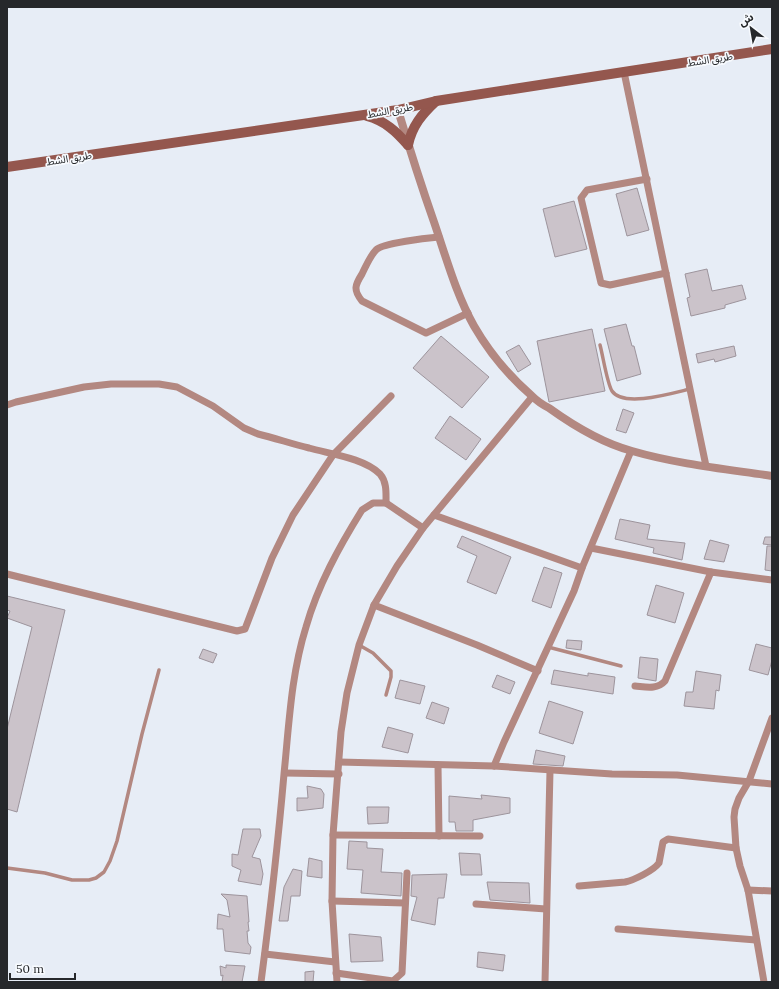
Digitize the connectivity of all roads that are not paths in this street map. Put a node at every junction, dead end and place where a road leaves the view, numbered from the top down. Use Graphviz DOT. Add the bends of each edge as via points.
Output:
graph roads {
  1 [pos="772,49"];
  2 [pos="624,72"];
  3 [pos="436,101"];
  4 [pos="398,110"];
  5 [pos="363,115"];
  6 [pos="408,145"];
  7 [pos="7,167"];
  8 [pos="646,179"];
  9 [pos="439,237"];
  10 [pos="666,273"];
  11 [pos="468,313"];
  12 [pos="600,345"];
  13 [pos="690,389"];
  14 [pos="391,396"];
  15 [pos="532,397"];
  16 [pos="7,405"];
  17 [pos="631,451"];
  18 [pos="333,455"];
  19 [pos="706,466"];
  20 [pos="772,476"];
  21 [pos="386,503"];
  22 [pos="434,515"];
  23 [pos="423,528"];
  24 [pos="591,548"];
  25 [pos="582,568"];
  26 [pos="712,572"];
  27 [pos="7,574"];
  28 [pos="772,580"];
  29 [pos="374,604"];
  30 [pos="359,645"];
  31 [pos="548,647"];
  32 [pos="621,666"];
  33 [pos="159,670"];
  34 [pos="538,671"];
  35 [pos="635,686"];
  36 [pos="386,695"];
  37 [pos="772,718"];
  38 [pos="339,762"];
  39 [pos="438,765"];
  40 [pos="494,766"];
  41 [pos="550,770"];
  42 [pos="284,773"];
  43 [pos="339,774"];
  44 [pos="748,782"];
  45 [pos="772,784"];
  46 [pos="333,835"];
  47 [pos="439,836"];
  48 [pos="480,836"];
  49 [pos="736,848"];
  50 [pos="7,868"];
  51 [pos="407,873"];
  52 [pos="579,886"];
  53 [pos="748,890"];
  54 [pos="772,891"];
  55 [pos="332,901"];
  56 [pos="405,903"];
  57 [pos="476,904"];
  58 [pos="546,909"];
  59 [pos="618,929"];
  60 [pos="756,940"];
  61 [pos="265,954"];
  62 [pos="335,962"];
  63 [pos="336,973"];
  64 [pos="261,982"];
  65 [pos="337,982"];
  66 [pos="545,982"];
  67 [pos="764,982"];
  1 -- 2 [label="main road, طريق الشط"];
  2 -- 3 [label="main road, طريق الشط"];
  2 -- 8 [label="street"];
  3 -- 4 [label="main road, طريق الشط"];
  3 -- 6 [label="main road" via="416,123"];
  4 -- 5 [label="main road, طريق الشط"];
  4 -- 6 [label="street"];
  5 -- 6 [label="main road" via="386,123"];
  5 -- 7 [label="main road, طريق الشط"];
  6 -- 9 [label="street"];
  8 -- 10 [label="street"];
  8 -- 10 [label="street" via="587,190 581,198 601,283 610,285"];
  9 -- 11 [label="street" via="454,283"];
  9 -- 11 [label="street" via="385,245 376,249 357,281 356,294 362,301 426,333"];
  10 -- 13 [label="street"];
  11 -- 15 [label="street" via="495,356"];
  12 -- 13 [label="lane" via="611,390 616,396 644,399"];
  13 -- 19 [label="street"];
  14 -- 18 [label="street"];
  15 -- 17 [label="street" via="580,428"];
  15 -- 22 [label="street"];
  16 -- 18 [label="street" via="84,387 111,384 165,385 182,389 258,434"];
  17 -- 19 [label="street"];
  17 -- 24 [label="street"];
  18 -- 21 [label="street" via="359,462 379,474 385,485"];
  18 -- 27 [label="street" via="293,515 272,558 245,629 237,631"];
  19 -- 20 [label="street"];
  21 -- 23 [label="street"];
  21 -- 42 [label="street" via="373,503 362,510 320,585 305,628 298,659 291,699"];
  22 -- 23 [label="street"];
  22 -- 25 [label="street"];
  23 -- 29 [label="street"];
  24 -- 25 [label="street"];
  24 -- 26 [label="street"];
  25 -- 31 [label="street" via="574,592"];
  26 -- 28 [label="street"];
  26 -- 35 [label="street" via="665,681 654,688"];
  29 -- 30 [label="street"];
  29 -- 34 [label="street"];
  30 -- 36 [label="lane" via="373,653 391,671"];
  30 -- 38 [label="street" via="347,693"];
  31 -- 32 [label="lane"];
  31 -- 34 [label="street"];
  33 -- 50 [label="lane" via="117,841 104,872 89,880 72,880"];
  34 -- 40 [label="street"];
  37 -- 44 [label="street"];
  38 -- 39 [label="street"];
  38 -- 43 [label="street"];
  39 -- 40 [label="street"];
  39 -- 47 [label="street"];
  40 -- 41 [label="street"];
  41 -- 44 [label="street" via="677,775"];
  41 -- 58 [label="street"];
  42 -- 43 [label="street"];
  42 -- 61 [label="street"];
  43 -- 46 [label="street"];
  44 -- 45 [label="street"];
  44 -- 49 [label="street" via="735,809"];
  46 -- 47 [label="street"];
  46 -- 55 [label="street"];
  47 -- 48 [label="street"];
  49 -- 52 [label="street" via="665,840 659,863 649,872 624,882"];
  49 -- 53 [label="street"];
  51 -- 56 [label="street"];
  53 -- 54 [label="street"];
  53 -- 60 [label="street"];
  55 -- 56 [label="street"];
  55 -- 62 [label="street"];
  56 -- 63 [label="street" via="402,973 393,981"];
  57 -- 58 [label="street"];
  58 -- 66 [label="street"];
  59 -- 60 [label="street"];
  60 -- 67 [label="street"];
  61 -- 62 [label="street"];
  61 -- 64 [label="street"];
  62 -- 63 [label="street"];
  63 -- 65 [label="street"];
}
